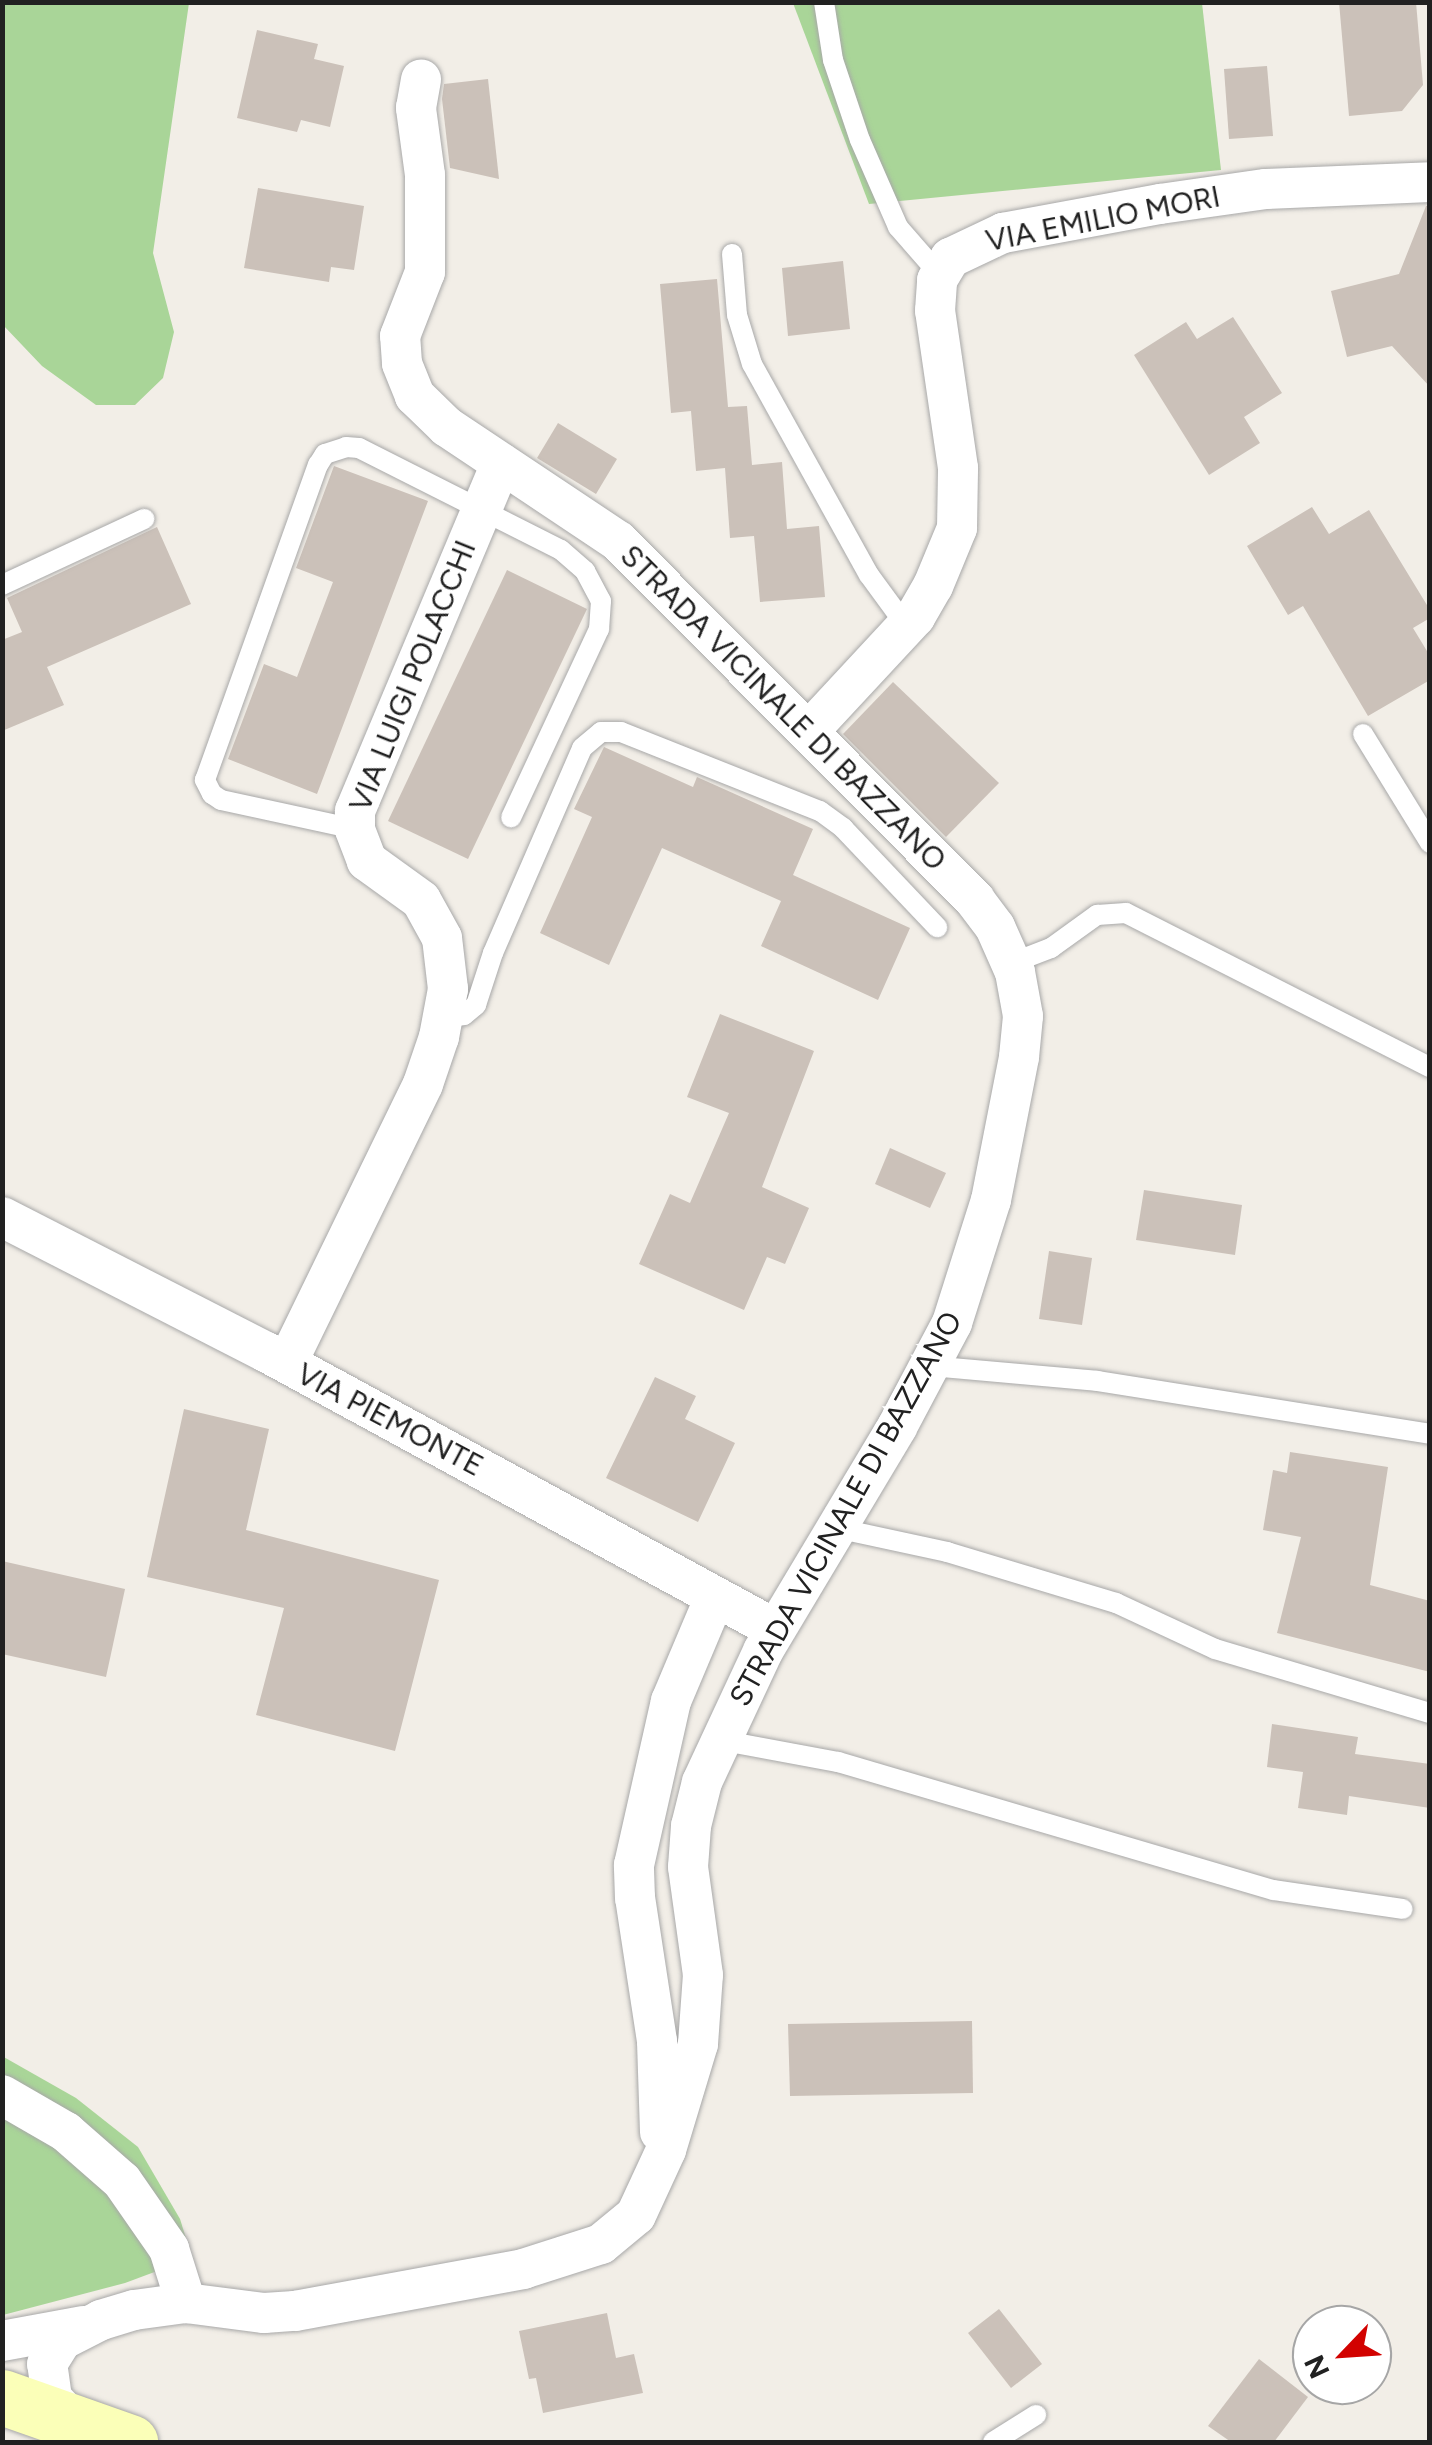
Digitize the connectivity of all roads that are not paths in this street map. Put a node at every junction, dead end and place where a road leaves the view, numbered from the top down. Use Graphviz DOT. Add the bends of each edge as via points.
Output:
graph roads {
  1 [pos="824,2"];
  2 [pos="420,78"];
  3 [pos="1430,182"];
  4 [pos="732,254"];
  5 [pos="939,274"];
  6 [pos="501,463"];
  7 [pos="479,508"];
  8 [pos="144,520"];
  9 [pos="2,585"];
  10 [pos="907,627"];
  11 [pos="809,731"];
  12 [pos="1362,734"];
  13 [pos="511,818"];
  14 [pos="355,828"];
  15 [pos="1430,843"];
  16 [pos="937,928"];
  17 [pos="1012,963"];
  18 [pos="443,1018"];
  19 [pos="1430,1067"];
  20 [pos="2,1217"];
  21 [pos="286,1364"];
  22 [pos="930,1366"];
  23 [pos="1430,1434"];
  24 [pos="836,1528"];
  25 [pos="716,1597"];
  26 [pos="775,1630"];
  27 [pos="1430,1713"];
  28 [pos="719,1740"];
  29 [pos="1403,1909"];
  30 [pos="2,2094"];
  31 [pos="643,2204"];
  32 [pos="186,2304"];
  33 [pos="39,2337"];
  34 [pos="2,2385"];
  35 [pos="2,2397"];
  36 [pos="1036,2415"];
  37 [pos="75,2423"];
  38 [pos="130,2442"];
  39 [pos="993,2442"];
  1 -- 5 [label="lane" via="833,60 860,140 898,227"];
  2 -- 6 [label="street, STRADA VICINALE DI BAZZANO" via="426,272 401,329 402,363 425,410"];
  3 -- 5 [label="street, VIA EMILIO MORI" via="1266,188 1108,213 988,238 954,255"];
  4 -- 10 [label="lane" via="736,315 752,364 869,575"];
  5 -- 10 [label="street" via="935,311 959,515 944,564"];
  6 -- 7 [label="street, VIA LUIGI POLACCHI"];
  6 -- 11 [label="street, STRADA VICINALE DI BAZZANO" via="618,542"];
  7 -- 13 [label="lane" via="574,559 603,612"];
  7 -- 14 [label="street, VIA LUIGI POLACCHI" via="357,805"];
  7 -- 14 [label="lane" via="359,448 332,450 318,465 205,780 222,800"];
  8 -- 9 [label="lane"];
  10 -- 11 [label="street"];
  11 -- 17 [label="street, STRADA VICINALE DI BAZZANO" via="975,900"];
  12 -- 15 [label="lane"];
  14 -- 18 [label="street, VIA LUIGI POLACCHI" via="368,861 420,900 438,928 447,968"];
  16 -- 18 [label="lane" via="820,811 620,732 600,732 582,748 476,1005"];
  17 -- 19 [label="lane" via="1051,948 1098,914 1126,912"];
  17 -- 22 [label="street, STRADA VICINALE DI BAZZANO" via="1023,1030 1011,1112 972,1272"];
  18 -- 21 [label="street, VIA LUIGI POLACCHI" via="422,1084"];
  20 -- 21 [label="street, VIA PIEMONTE"];
  21 -- 25 [label="street, VIA PIEMONTE"];
  22 -- 23 [label="lane" via="1097,1381"];
  22 -- 24 [label="street, STRADA VICINALE DI BAZZANO"];
  24 -- 26 [label="street, STRADA VICINALE DI BAZZANO"];
  24 -- 27 [label="lane" via="947,1552 1116,1603 1215,1649"];
  25 -- 26 [label="street, VIA PIEMONTE"];
  25 -- 31 [label="street" via="671,1701 634,1865 661,2109"];
  26 -- 28 [label="street, STRADA VICINALE DI BAZZANO"];
  28 -- 29 [label="lane" via="838,1762 1274,1890"];
  28 -- 31 [label="street, STRADA VICINALE DI BAZZANO" via="689,1840 689,1900 703,1976 698,2044"];
  30 -- 32 [label="street" via="66,2132 122,2182 170,2249"];
  31 -- 32 [label="street, STRADA VICINALE DI BAZZANO" via="627,2227 601,2244 523,2269 284,2312"];
  32 -- 33 [label="street, STRADA VICINALE DI BAZZANO" via="134,2310"];
  33 -- 34 [label="street, STRADA VICINALE DI BAZZANO"];
  33 -- 37 [label="street" via="49,2358 52,2398"];
  35 -- 37 [label="main road"];
  36 -- 39 [label="lane"];
  37 -- 38 [label="main road"];
}
